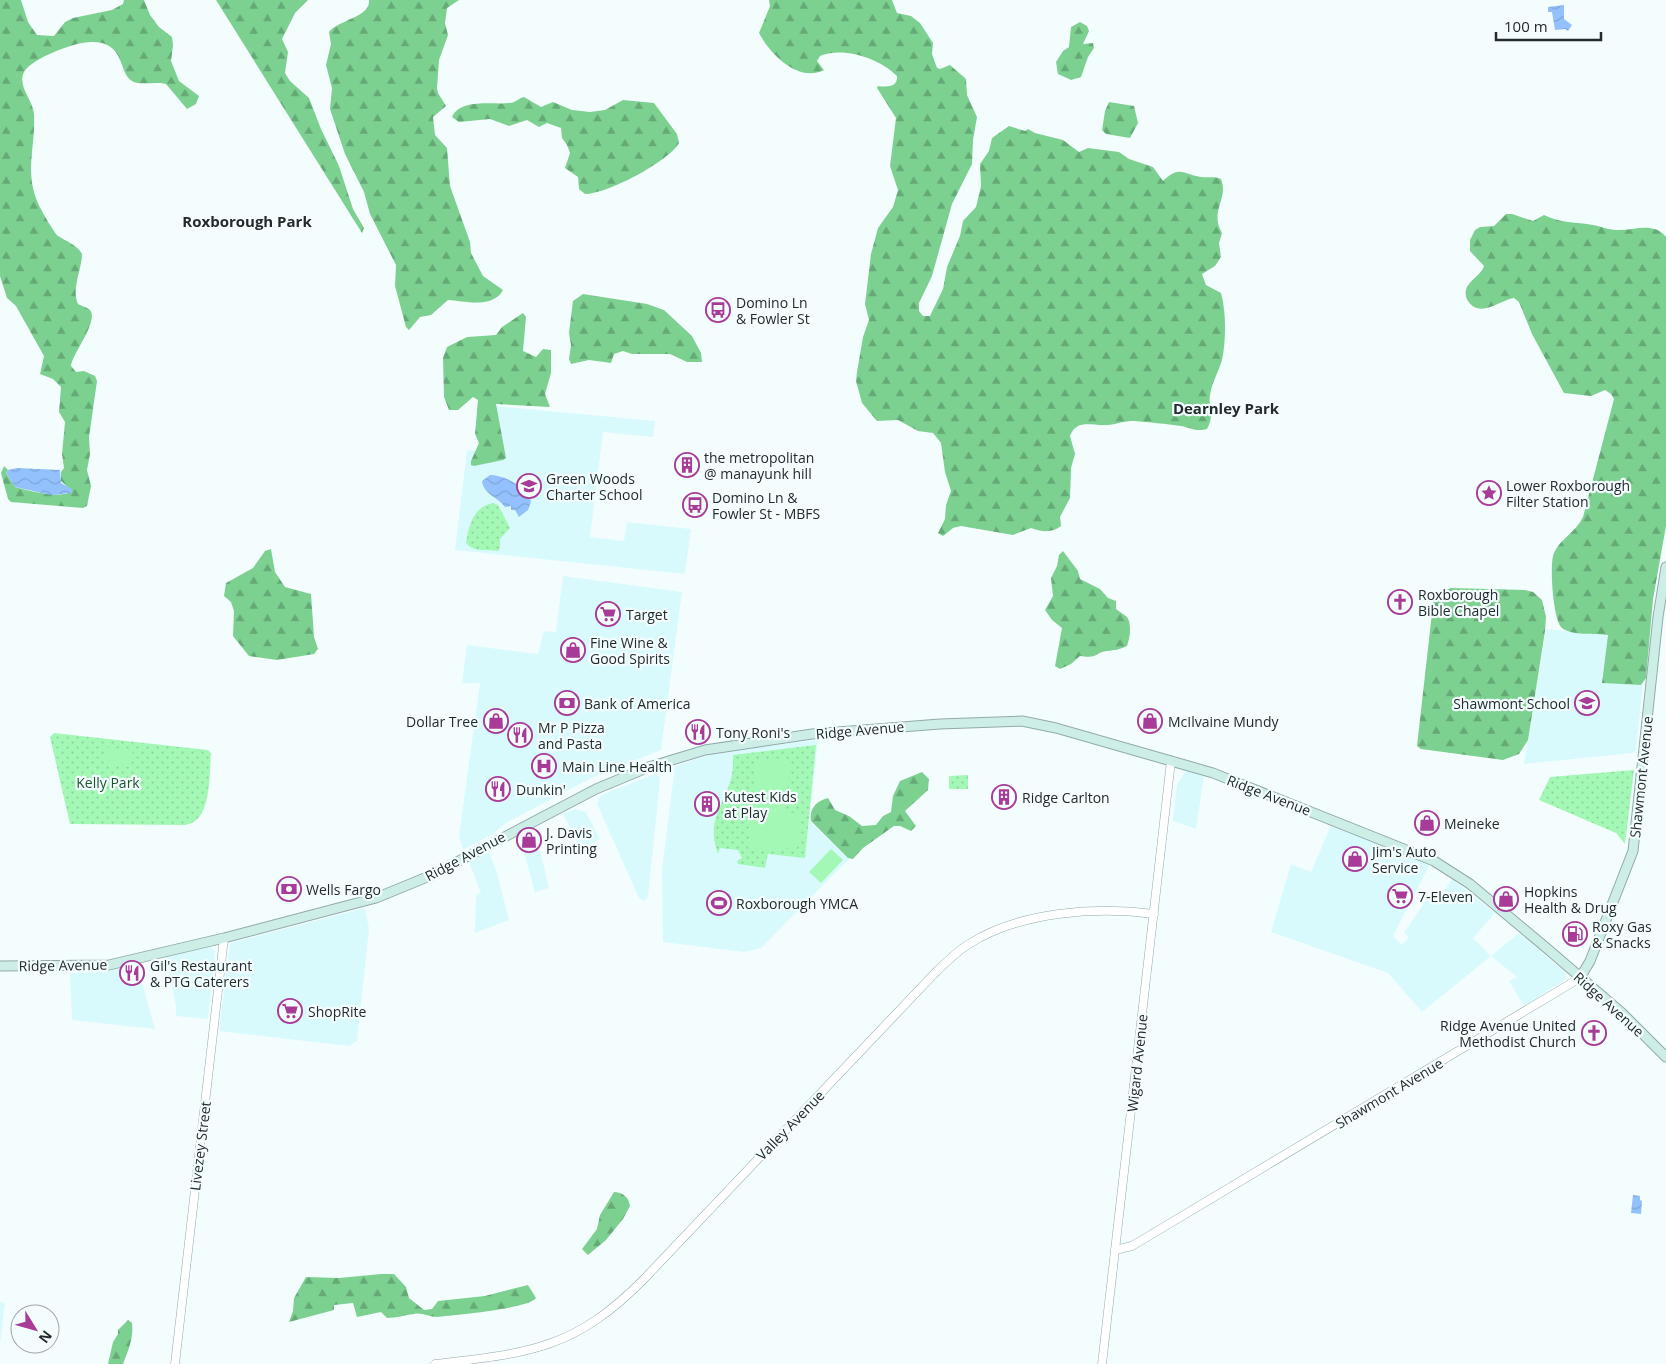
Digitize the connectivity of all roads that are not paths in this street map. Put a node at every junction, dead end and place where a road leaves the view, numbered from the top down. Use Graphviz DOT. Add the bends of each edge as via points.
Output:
graph roads {
  1 [pos="1666,567"];
  2 [pos="1171,761"];
  3 [pos="1154,914"];
  4 [pos="224,938"];
  5 [pos="0,966"];
  6 [pos="1580,978"];
  7 [pos="1666,1058"];
  8 [pos="1115,1250"];
  9 [pos="176,1354"];
  10 [pos="171,1364"];
  11 [pos="175,1364"];
  12 [pos="435,1364"];
  13 [pos="1102,1364"];
  1 -- 6 [label="main road, Shawmont Avenue" via="1633,852"];
  2 -- 3 [label="street, Wigard Avenue"];
  2 -- 4 [label="main road, Ridge Avenue" via="1016,720 812,734 715,747 663,762 601,786 400,889 346,907"];
  2 -- 6 [label="main road, Ridge Avenue" via="1213,773 1429,858 1474,888"];
  3 -- 8 [label="street, Wigard Avenue"];
  3 -- 12 [label="street, Valley Avenue" via="1100,910 1060,914 995,931 968,944 938,970 607,1313 574,1334 540,1348"];
  4 -- 5 [label="main road, Ridge Avenue" via="101,966"];
  4 -- 9 [label="street, Livezey Street"];
  6 -- 7 [label="main road, Ridge Avenue" via="1622,1013"];
  6 -- 8 [label="street, Shawmont Avenue" via="1132,1246"];
  8 -- 13 [label="street, Wigard Avenue"];
  9 -- 10 [label="street, Livezey Street"];
  9 -- 11 [label="street, Livezey Street"];
}
